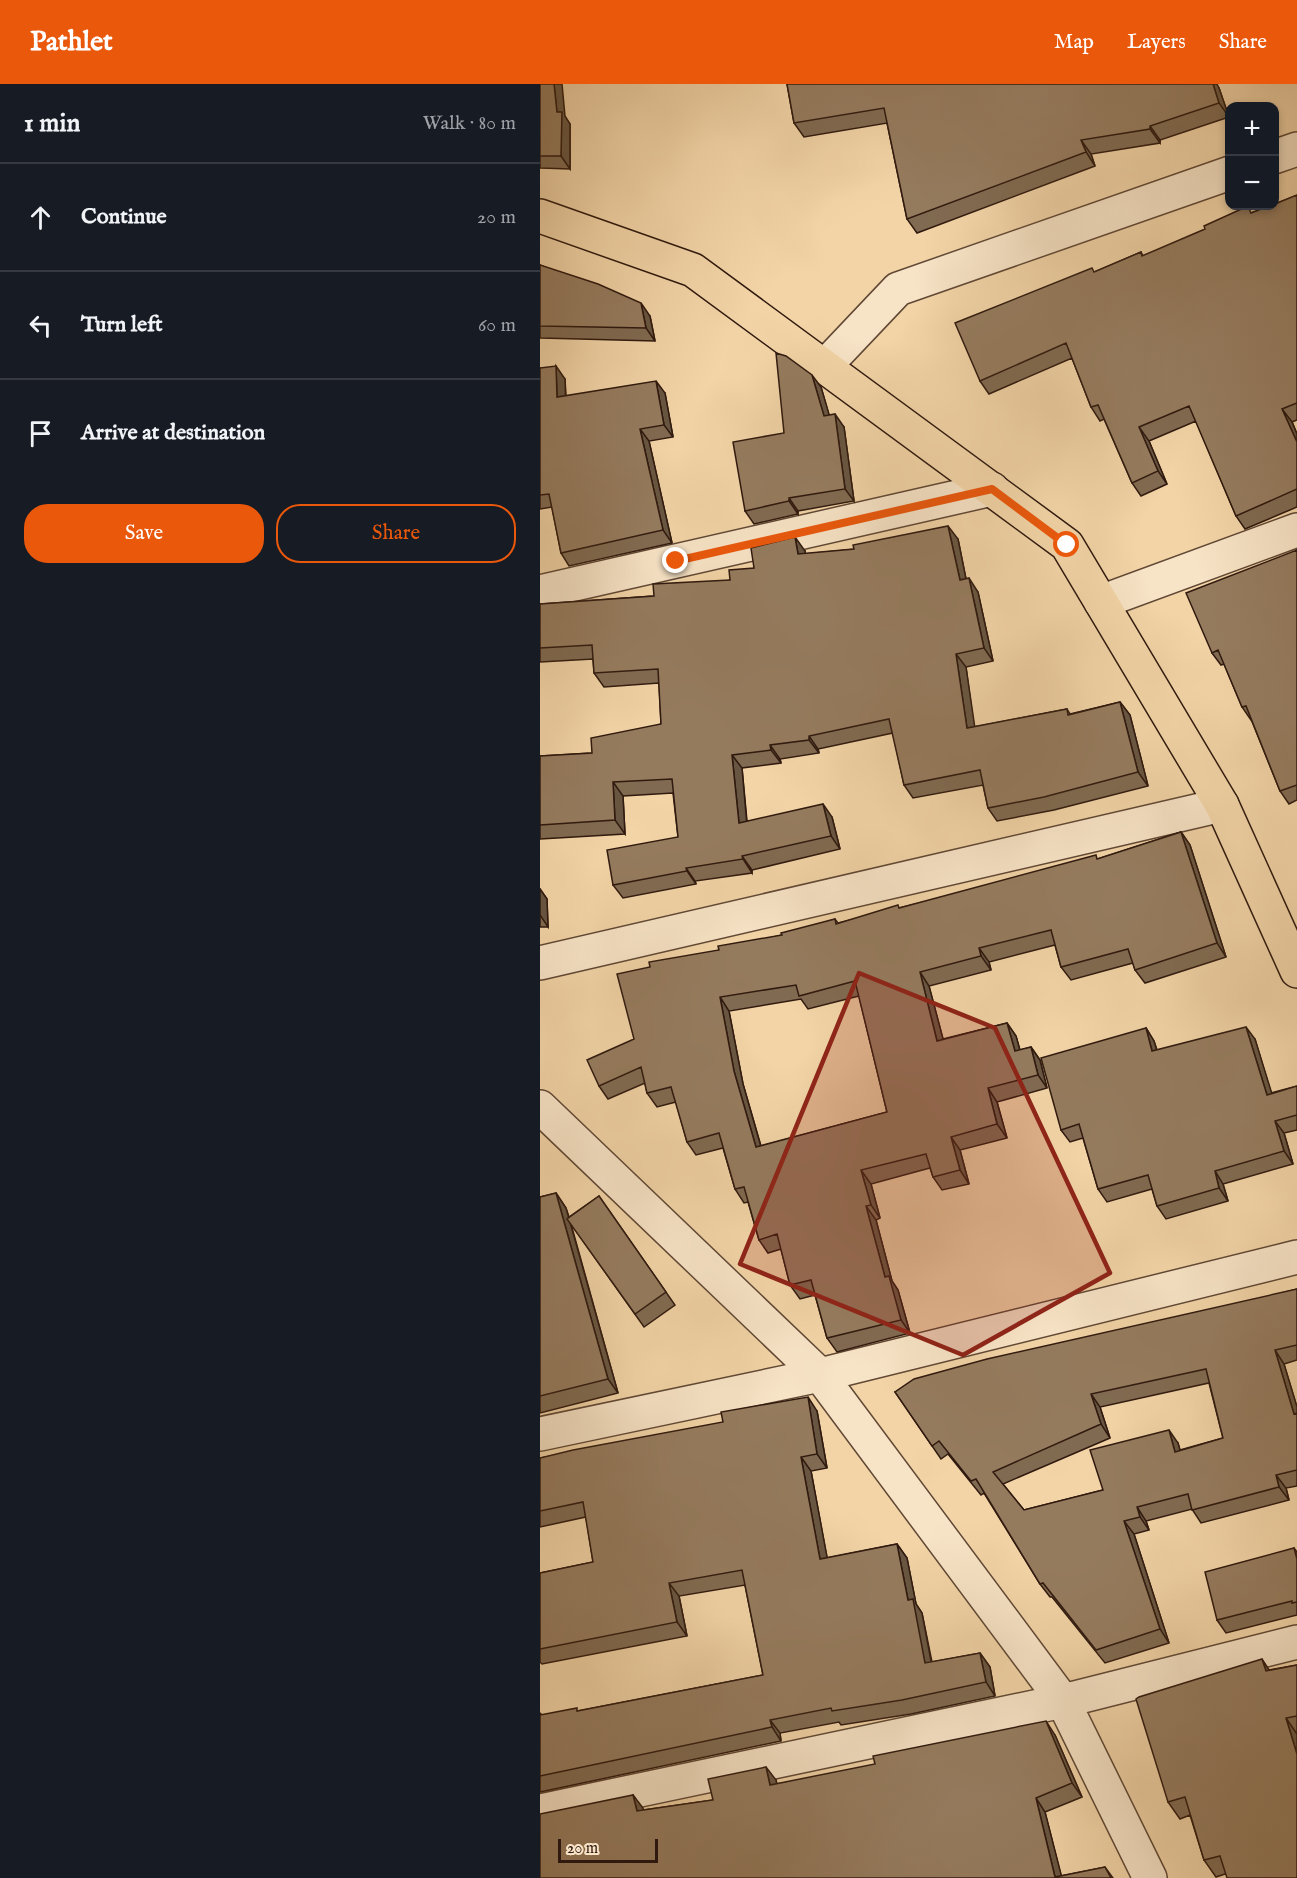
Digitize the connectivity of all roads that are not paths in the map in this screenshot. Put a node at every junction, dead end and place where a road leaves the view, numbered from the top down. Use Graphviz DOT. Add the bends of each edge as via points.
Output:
graph roads {
  1 [pos="1297,149"];
  2 [pos="1278,156"];
  3 [pos="1225,175"];
  4 [pos="540,216"];
  5 [pos="825,366"];
  6 [pos="992,489"];
  7 [pos="1297,530"];
  8 [pos="540,592"];
  9 [pos="1101,602"];
  10 [pos="1222,805"];
  11 [pos="540,963"];
  12 [pos="1297,971"];
  13 [pos="540,1107"];
  14 [pos="1297,1257"];
  15 [pos="820,1375"];
  16 [pos="540,1434"];
  17 [pos="1297,1642"];
  18 [pos="1063,1701"];
  19 [pos="540,1811"];
  20 [pos="1150,1878"];
  1 -- 2 [label="street"];
  3 -- 5 [label="street" via="898,289"];
  4 -- 5 [label="main road" via="693,270"];
  5 -- 6 [label="main road"];
  6 -- 8 [label="street"];
  6 -- 9 [label="main road" via="1067,545"];
  7 -- 9 [label="street"];
  9 -- 10 [label="main road"];
  10 -- 11 [label="street"];
  10 -- 12 [label="main road"];
  13 -- 15 [label="street"];
  14 -- 15 [label="street"];
  15 -- 16 [label="street"];
  15 -- 18 [label="street"];
  17 -- 18 [label="street"];
  18 -- 19 [label="street"];
  18 -- 20 [label="street"];
}
